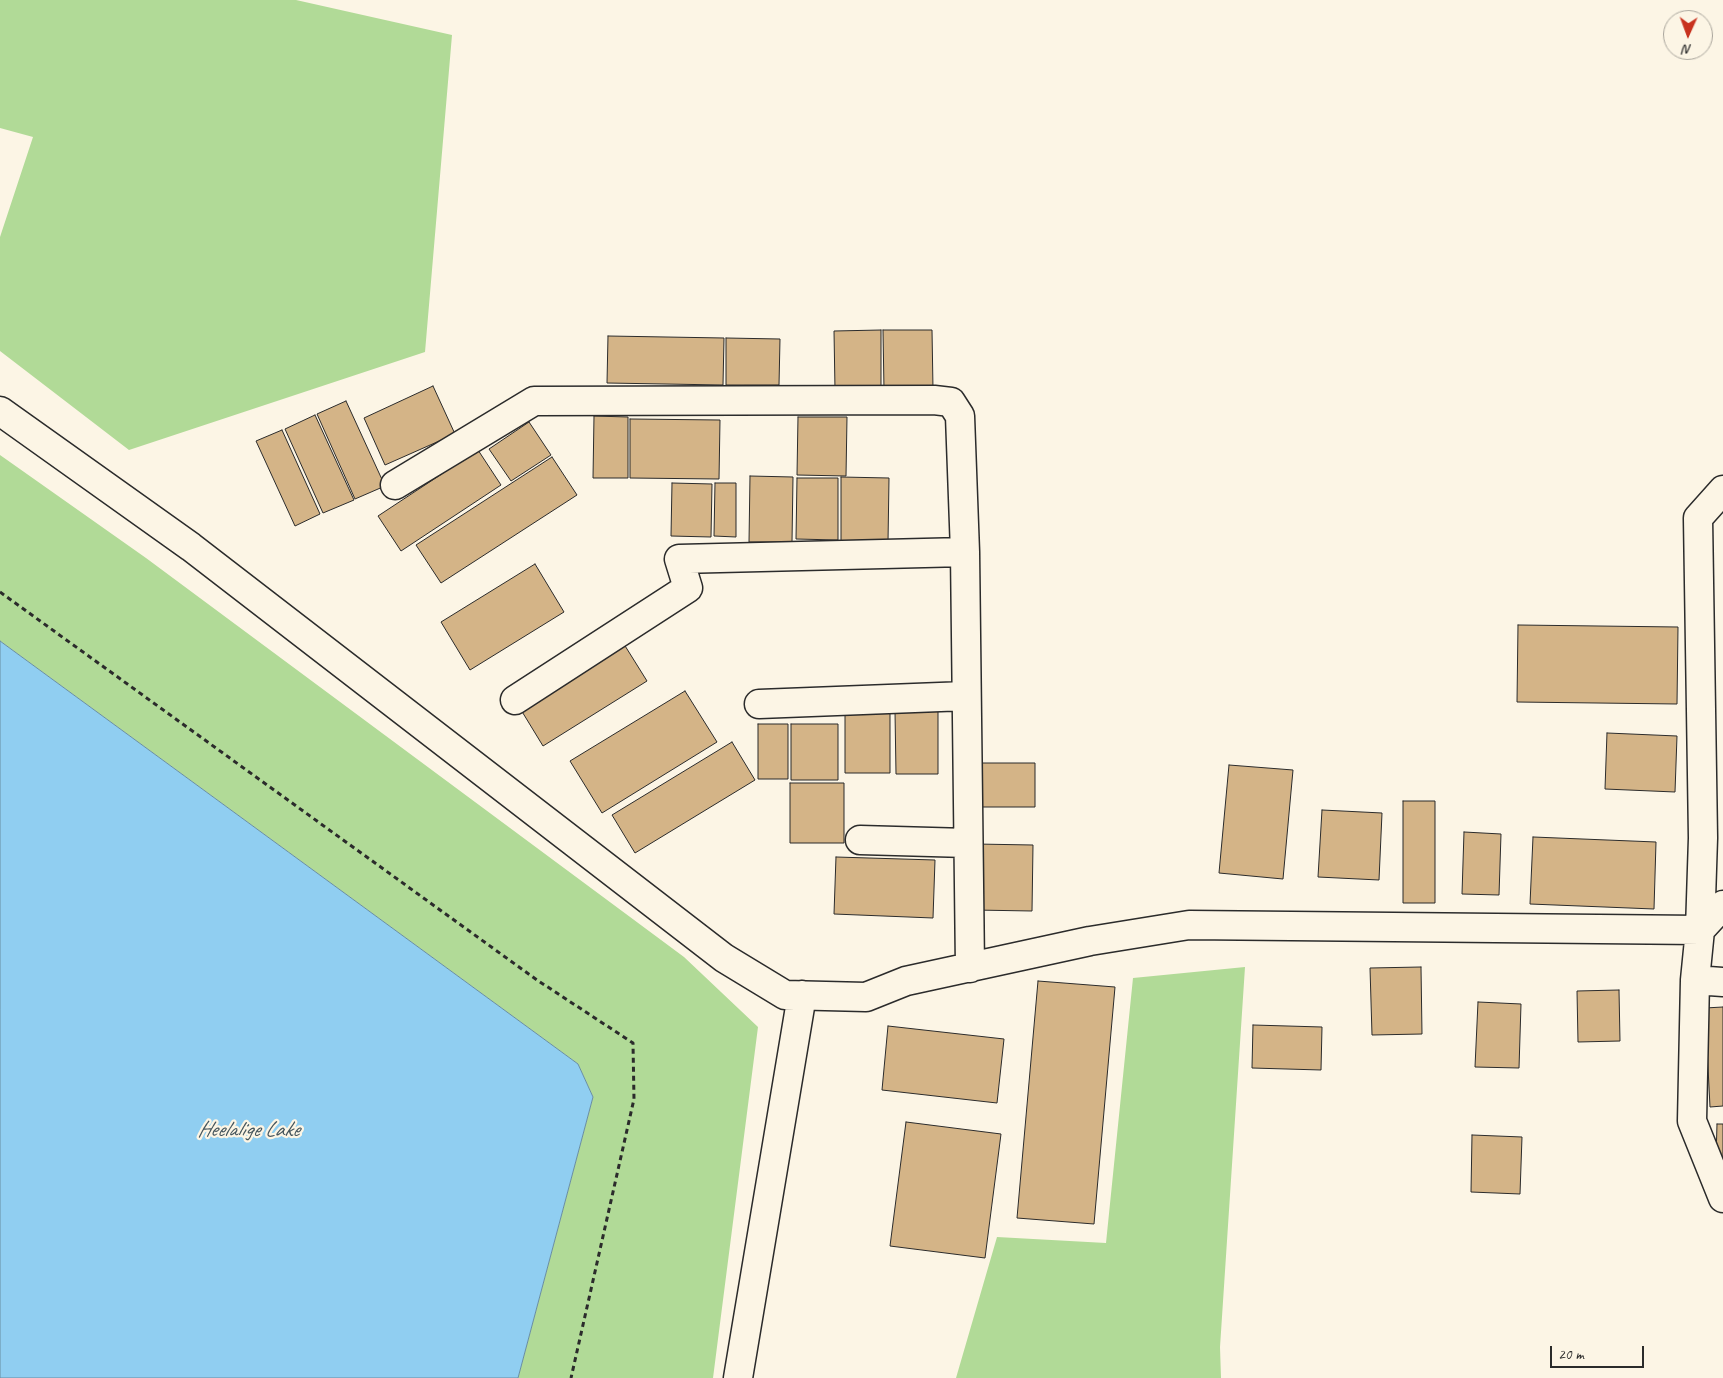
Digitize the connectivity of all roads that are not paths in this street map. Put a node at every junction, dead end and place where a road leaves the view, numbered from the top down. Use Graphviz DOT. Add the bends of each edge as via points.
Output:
graph roads {
  1 [pos="0,412"];
  2 [pos="395,485"];
  3 [pos="1723,490"];
  4 [pos="964,552"];
  5 [pos="966,696"];
  6 [pos="515,700"];
  7 [pos="759,704"];
  8 [pos="860,840"];
  9 [pos="967,843"];
  10 [pos="1723,905"];
  11 [pos="1700,930"];
  12 [pos="970,968"];
  13 [pos="1695,980"];
  14 [pos="1723,982"];
  15 [pos="802,995"];
  16 [pos="1723,1198"];
  17 [pos="738,1378"];
  1 -- 15 [label="street" via="192,547 724,958 784,994"];
  2 -- 4 [label="street" via="534,401 951,402 960,416"];
  3 -- 11 [label="street" via="1698,518 1703,838"];
  4 -- 5 [label="street"];
  4 -- 6 [label="street" via="679,559 688,588"];
  5 -- 7 [label="street"];
  5 -- 9 [label="street"];
  8 -- 9 [label="street"];
  9 -- 12 [label="street"];
  10 -- 11 [label="street"];
  11 -- 12 [label="street" via="1189,925 1090,941"];
  11 -- 13 [label="street"];
  12 -- 15 [label="street" via="906,981 866,997"];
  13 -- 14 [label="street"];
  13 -- 16 [label="street" via="1692,1121"];
  15 -- 17 [label="street"];
}
